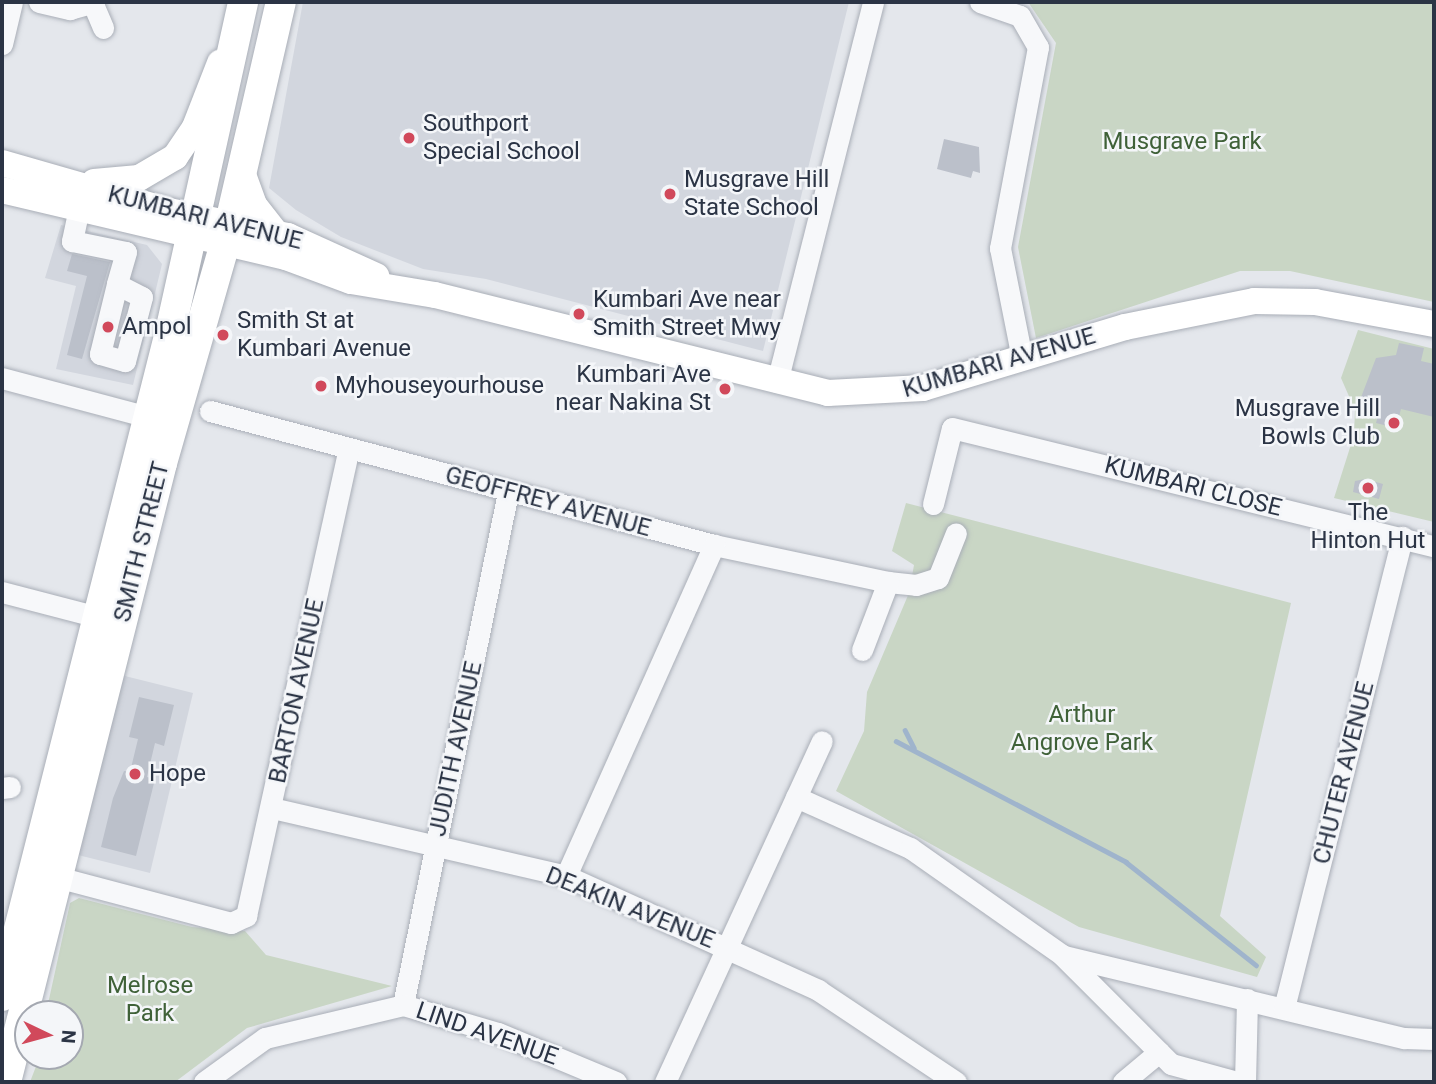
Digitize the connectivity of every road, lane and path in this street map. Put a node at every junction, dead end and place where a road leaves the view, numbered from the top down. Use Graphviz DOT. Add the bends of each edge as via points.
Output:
graph roads {
  1 [pos="12,2"];
  2 [pos="39,2"];
  3 [pos="281,2"];
  4 [pos="873,2"];
  5 [pos="980,2"];
  6 [pos="93,3"];
  7 [pos="242,5"];
  8 [pos="103,29"];
  9 [pos="2,44"];
  10 [pos="2,163"];
  11 [pos="241,169"];
  12 [pos="64,179"];
  13 [pos="2,190"];
  14 [pos="79,208"];
  15 [pos="116,218"];
  16 [pos="193,227"];
  17 [pos="276,233"];
  18 [pos="228,234"];
  19 [pos="107,250"];
  20 [pos="117,284"];
  21 [pos="403,288"];
  22 [pos="1434,324"];
  23 [pos="170,332"];
  24 [pos="132,337"];
  25 [pos="1022,358"];
  26 [pos="161,368"];
  27 [pos="2,378"];
  28 [pos="777,382"];
  29 [pos="210,411"];
  30 [pos="149,417"];
  31 [pos="349,449"];
  32 [pos="508,492"];
  33 [pos="933,503"];
  34 [pos="956,533"];
  35 [pos="1402,537"];
  36 [pos="714,545"];
  37 [pos="1434,546"];
  38 [pos="888,582"];
  39 [pos="2,592"];
  40 [pos="98,617"];
  41 [pos="862,650"];
  42 [pos="822,741"];
  43 [pos="796,797"];
  44 [pos="272,808"];
  45 [pos="436,846"];
  46 [pos="566,876"];
  47 [pos="57,877"];
  48 [pos="729,948"];
  49 [pos="1062,955"];
  50 [pos="2,996"];
  51 [pos="1247,999"];
  52 [pos="404,1005"];
  53 [pos="1284,1008"];
  54 [pos="1404,1038"];
  55 [pos="1434,1039"];
  56 [pos="1159,1052"];
  57 [pos="1434,1052"];
  58 [pos="6,1082"];
  59 [pos="204,1082"];
  60 [pos="616,1082"];
  61 [pos="665,1082"];
  62 [pos="956,1082"];
  63 [pos="1123,1082"];
  64 [pos="1237,1082"];
  65 [pos="1245,1082"];
  1 -- 9 [label="street"];
  2 -- 6 [label="street" via="70,9"];
  3 -- 11 [label="highway, SMITH STREET"];
  4 -- 28 [label="street"];
  5 -- 25 [label="street" via="1020,16 1038,47 1000,248"];
  6 -- 8 [label="street"];
  7 -- 12 [label="main road" via="195,127 175,157 129,181"];
  7 -- 16 [label="highway, SMITH STREET"];
  10 -- 12 [label="main road, KUMBARI AVENUE"];
  11 -- 17 [label="main road" via="254,205"];
  11 -- 18 [label="highway, SMITH STREET"];
  12 -- 16 [label="main road, KUMBARI AVENUE"];
  13 -- 14 [label="main road, KUMBARI AVENUE"];
  14 -- 15 [label="main road, KUMBARI AVENUE"];
  14 -- 19 [label="street" via="72,241"];
  15 -- 16 [label="main road, KUMBARI AVENUE"];
  15 -- 19 [label="street"];
  16 -- 18 [label="main road, KUMBARI AVENUE"];
  16 -- 23 [label="highway, SMITH STREET"];
  17 -- 18 [label="main road, KUMBARI AVENUE"];
  17 -- 21 [label="main road, KUMBARI AVENUE"];
  18 -- 21 [label="main road, KUMBARI AVENUE" via="352,281"];
  18 -- 47 [label="highway, SMITH STREET" via="162,463"];
  19 -- 20 [label="street" via="126,252"];
  20 -- 24 [label="street" via="142,296"];
  20 -- 24 [label="street" via="100,354 125,361"];
  21 -- 28 [label="main road, KUMBARI AVENUE"];
  22 -- 25 [label="main road, KUMBARI AVENUE" via="1328,303 1254,301 1179,313"];
  23 -- 24 [label="street"];
  23 -- 26 [label="highway, SMITH STREET"];
  24 -- 26 [label="street"];
  25 -- 28 [label="main road, KUMBARI AVENUE" via="879,395 828,393"];
  26 -- 30 [label="highway, SMITH STREET"];
  27 -- 30 [label="street"];
  29 -- 31 [label="street, GEOFFREY AVENUE"];
  30 -- 40 [label="highway, SMITH STREET"];
  31 -- 32 [label="street, GEOFFREY AVENUE"];
  31 -- 44 [label="street, BARTON AVENUE"];
  32 -- 36 [label="street, GEOFFREY AVENUE"];
  32 -- 45 [label="street, JUDITH AVENUE"];
  33 -- 35 [label="street, KUMBARI CLOSE" via="951,428"];
  34 -- 38 [label="street, GEOFFREY AVENUE" via="937,578 916,585"];
  35 -- 37 [label="street, KUMBARI CLOSE"];
  35 -- 53 [label="street, CHUTER AVENUE"];
  36 -- 38 [label="street, GEOFFREY AVENUE"];
  36 -- 46 [label="street"];
  38 -- 41 [label="street"];
  39 -- 40 [label="street"];
  40 -- 50 [label="highway, SMITH STREET"];
  42 -- 43 [label="street"];
  43 -- 48 [label="street"];
  43 -- 49 [label="street" via="910,848"];
  44 -- 45 [label="street, DEAKIN AVENUE"];
  44 -- 47 [label="street, BARTON AVENUE" via="252,904 231,923"];
  45 -- 46 [label="street, DEAKIN AVENUE"];
  45 -- 52 [label="street, JUDITH AVENUE"];
  46 -- 48 [label="street, DEAKIN AVENUE"];
  47 -- 58 [label="highway, SMITH STREET"];
  48 -- 61 [label="street"];
  48 -- 62 [label="street, DEAKIN AVENUE" via="818,990"];
  49 -- 51 [label="street"];
  49 -- 56 [label="street"];
  51 -- 53 [label="street"];
  51 -- 65 [label="street"];
  52 -- 59 [label="street, LIND AVENUE" via="265,1038"];
  52 -- 60 [label="street, LIND AVENUE" via="498,1033"];
  53 -- 54 [label="street"];
  54 -- 55 [label="street"];
  54 -- 57 [label="street"];
  56 -- 63 [label="street"];
  56 -- 64 [label="street" via="1171,1064"];
}
